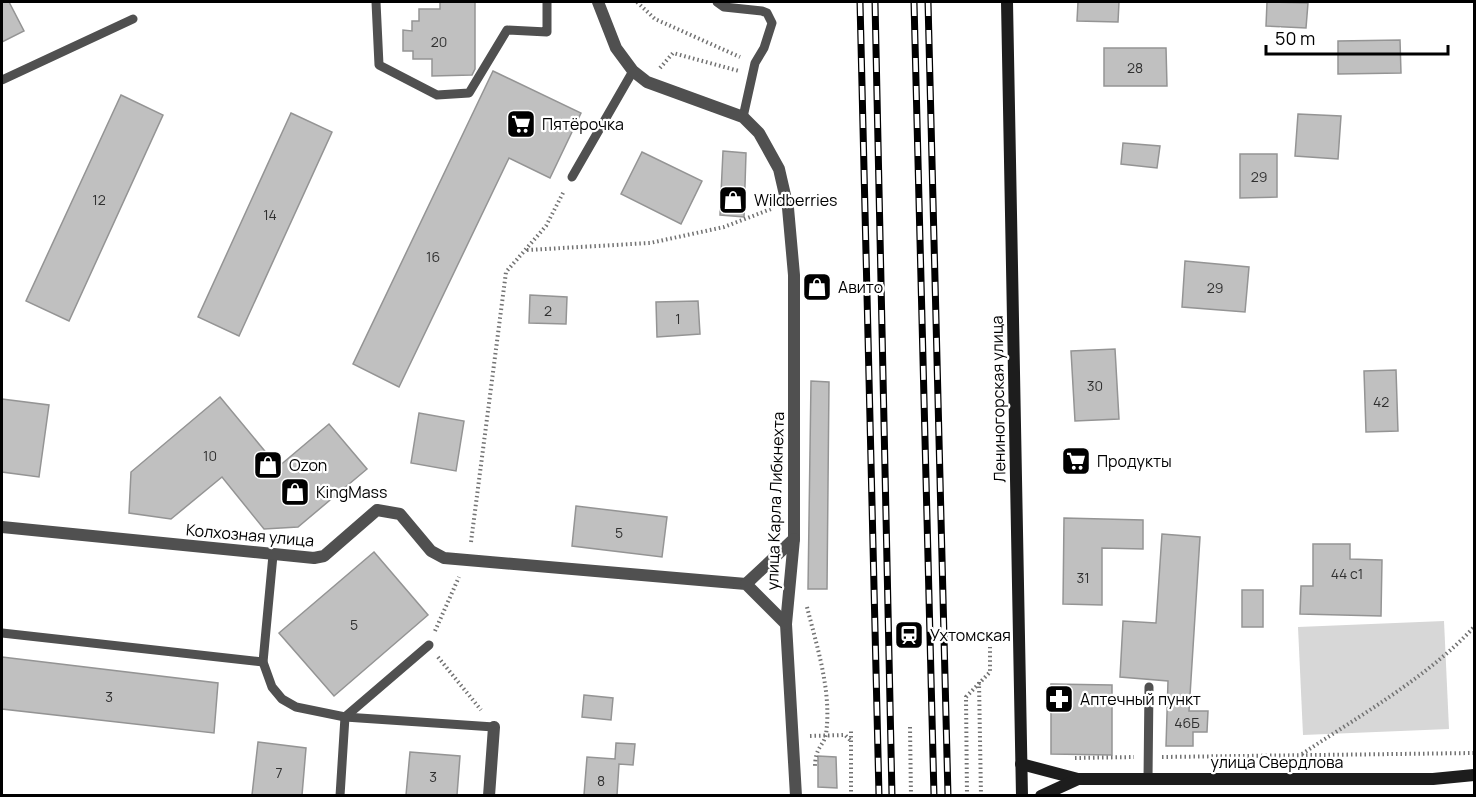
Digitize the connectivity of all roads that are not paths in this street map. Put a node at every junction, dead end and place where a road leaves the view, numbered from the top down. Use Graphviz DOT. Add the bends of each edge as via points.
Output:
graph roads {
  1 [pos="376,2"];
  2 [pos="547,2"];
  3 [pos="597,2"];
  4 [pos="717,2"];
  5 [pos="1007,2"];
  6 [pos="133,19"];
  7 [pos="633,71"];
  8 [pos="2,80"];
  9 [pos="743,117"];
  10 [pos="572,177"];
  11 [pos="2,527"];
  12 [pos="794,539"];
  13 [pos="273,555"];
  14 [pos="746,585"];
  15 [pos="786,624"];
  16 [pos="2,633"];
  17 [pos="429,645"];
  18 [pos="262,662"];
  19 [pos="1149,687"];
  20 [pos="345,717"];
  21 [pos="494,727"];
  22 [pos="1021,764"];
  23 [pos="1474,775"];
  24 [pos="1078,779"];
  25 [pos="1148,779"];
  26 [pos="340,795"];
  27 [pos="489,795"];
  28 [pos="796,795"];
  29 [pos="1022,795"];
  30 [pos="1041,795"];
  1 -- 2 [label="lane" via="379,65 437,95 469,93 507,30 547,32"];
  3 -- 7 [label="street" via="616,48"];
  4 -- 9 [label="lane" via="724,7 767,13 772,28 755,63"];
  5 -- 22 [label="street, Лениногорская улица"];
  6 -- 8 [label="lane"];
  7 -- 9 [label="street" via="647,82"];
  7 -- 10 [label="lane"];
  9 -- 12 [label="street, улица Карла Либкнехта" via="770,150 788,208 794,275"];
  11 -- 13 [label="street, Колхозная улица"];
  12 -- 14 [label="street"];
  12 -- 15 [label="street, улица Карла Либкнехта"];
  13 -- 14 [label="street, Колхозная улица" via="324,556 377,510 400,514 431,551 444,558"];
  13 -- 18 [label="lane"];
  14 -- 15 [label="street"];
  15 -- 28 [label="street, улица Карла Либкнехта"];
  16 -- 18 [label="lane"];
  17 -- 20 [label="lane"];
  18 -- 20 [label="lane" via="272,687 282,699 296,707"];
  19 -- 25 [label="lane"];
  20 -- 21 [label="lane"];
  20 -- 26 [label="lane"];
  21 -- 27 [label="street"];
  22 -- 24 [label="street, улица Свердлова"];
  22 -- 29 [label="street, Лениногорская улица"];
  23 -- 25 [label="street, улица Свердлова" via="1433,779"];
  24 -- 25 [label="street, улица Свердлова"];
  24 -- 30 [label="street, улица Свердлова"];
}
